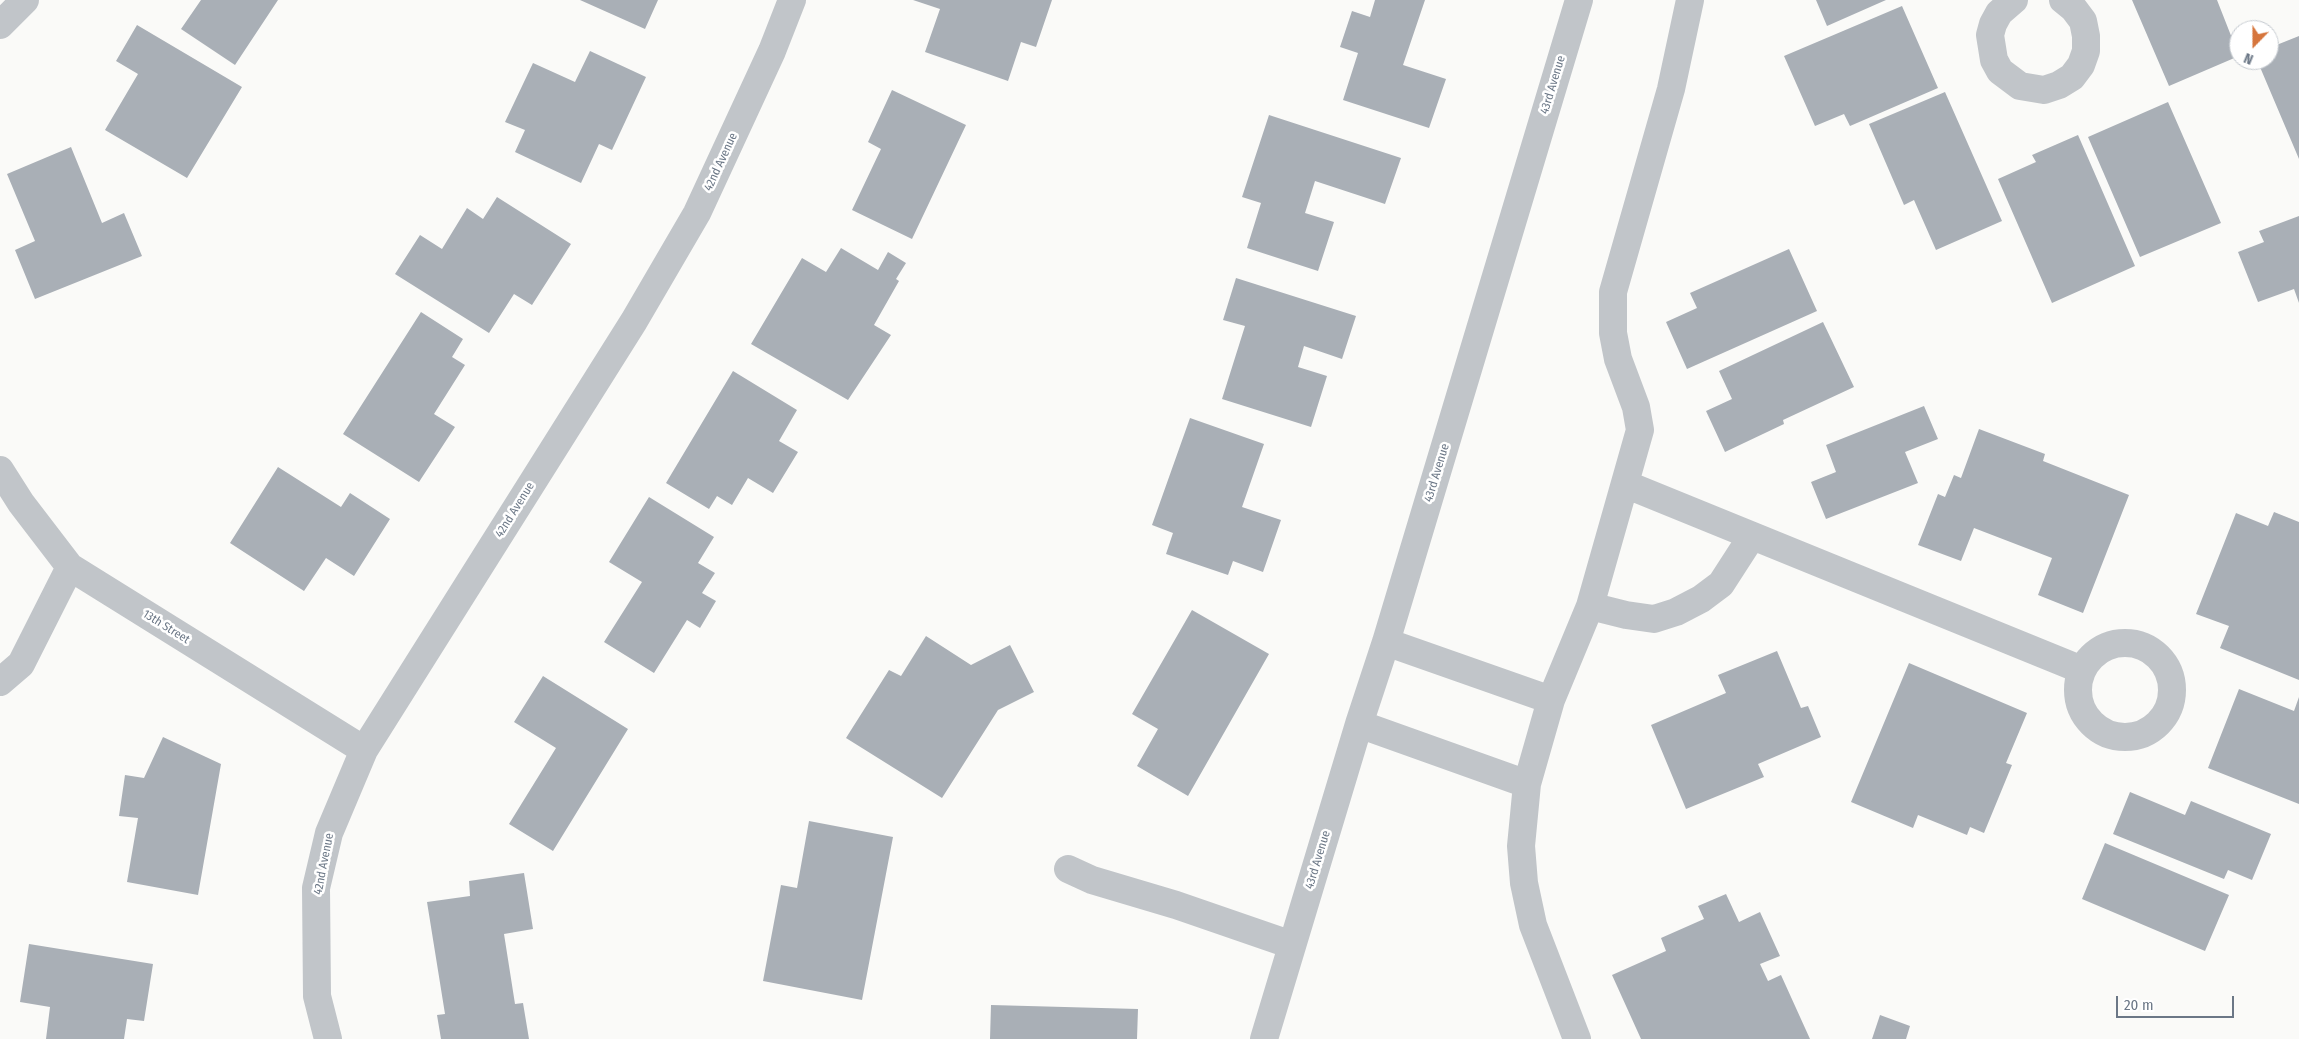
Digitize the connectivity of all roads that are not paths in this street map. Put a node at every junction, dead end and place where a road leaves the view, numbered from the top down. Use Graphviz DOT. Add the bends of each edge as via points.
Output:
graph roads {
  1 [pos="25,0"];
  2 [pos="792,0"];
  3 [pos="1579,0"];
  4 [pos="1690,0"];
  5 [pos="2014,0"];
  6 [pos="2063,0"];
  7 [pos="0,25"];
  8 [pos="0,470"];
  9 [pos="1625,484"];
  10 [pos="1752,536"];
  11 [pos="70,567"];
  12 [pos="1590,606"];
  13 [pos="1386,642"];
  14 [pos="2082,670"];
  15 [pos="0,682"];
  16 [pos="1551,700"];
  17 [pos="1359,724"];
  18 [pos="364,750"];
  19 [pos="1527,784"];
  20 [pos="1068,869"];
  21 [pos="1292,944"];
  22 [pos="328,1039"];
  23 [pos="1264,1039"];
  24 [pos="1577,1039"];
  1 -- 7 [label="street"];
  2 -- 18 [label="street, 42nd Avenue" via="772,51 697,213 629,330"];
  3 -- 13 [label="street, 43rd Avenue"];
  4 -- 9 [label="street" via="1671,89 1613,292 1613,333 1618,359 1636,407 1640,430"];
  5 -- 6 [label="street" via="1999,13 1993,24 1990,36 1994,60 2000,71 2020,86 2044,90 2072,77 2086,51 2083,21"];
  8 -- 11 [label="street, 13th Street"];
  9 -- 10 [label="street"];
  9 -- 12 [label="street"];
  10 -- 12 [label="street" via="1721,584 1676,612 1654,619"];
  10 -- 14 [label="street"];
  11 -- 15 [label="street" via="21,664"];
  11 -- 18 [label="street, 13th Street"];
  12 -- 16 [label="street"];
  13 -- 16 [label="street"];
  13 -- 17 [label="street, 43rd Avenue"];
  16 -- 19 [label="street"];
  17 -- 19 [label="street"];
  17 -- 21 [label="street, 43rd Avenue"];
  18 -- 22 [label="street, 42nd Avenue" via="329,833 316,888 318,996"];
  19 -- 24 [label="street" via="1522,846 1524,883 1533,925"];
  20 -- 21 [label="street" via="1092,880"];
  21 -- 23 [label="street, 43rd Avenue"];
}
